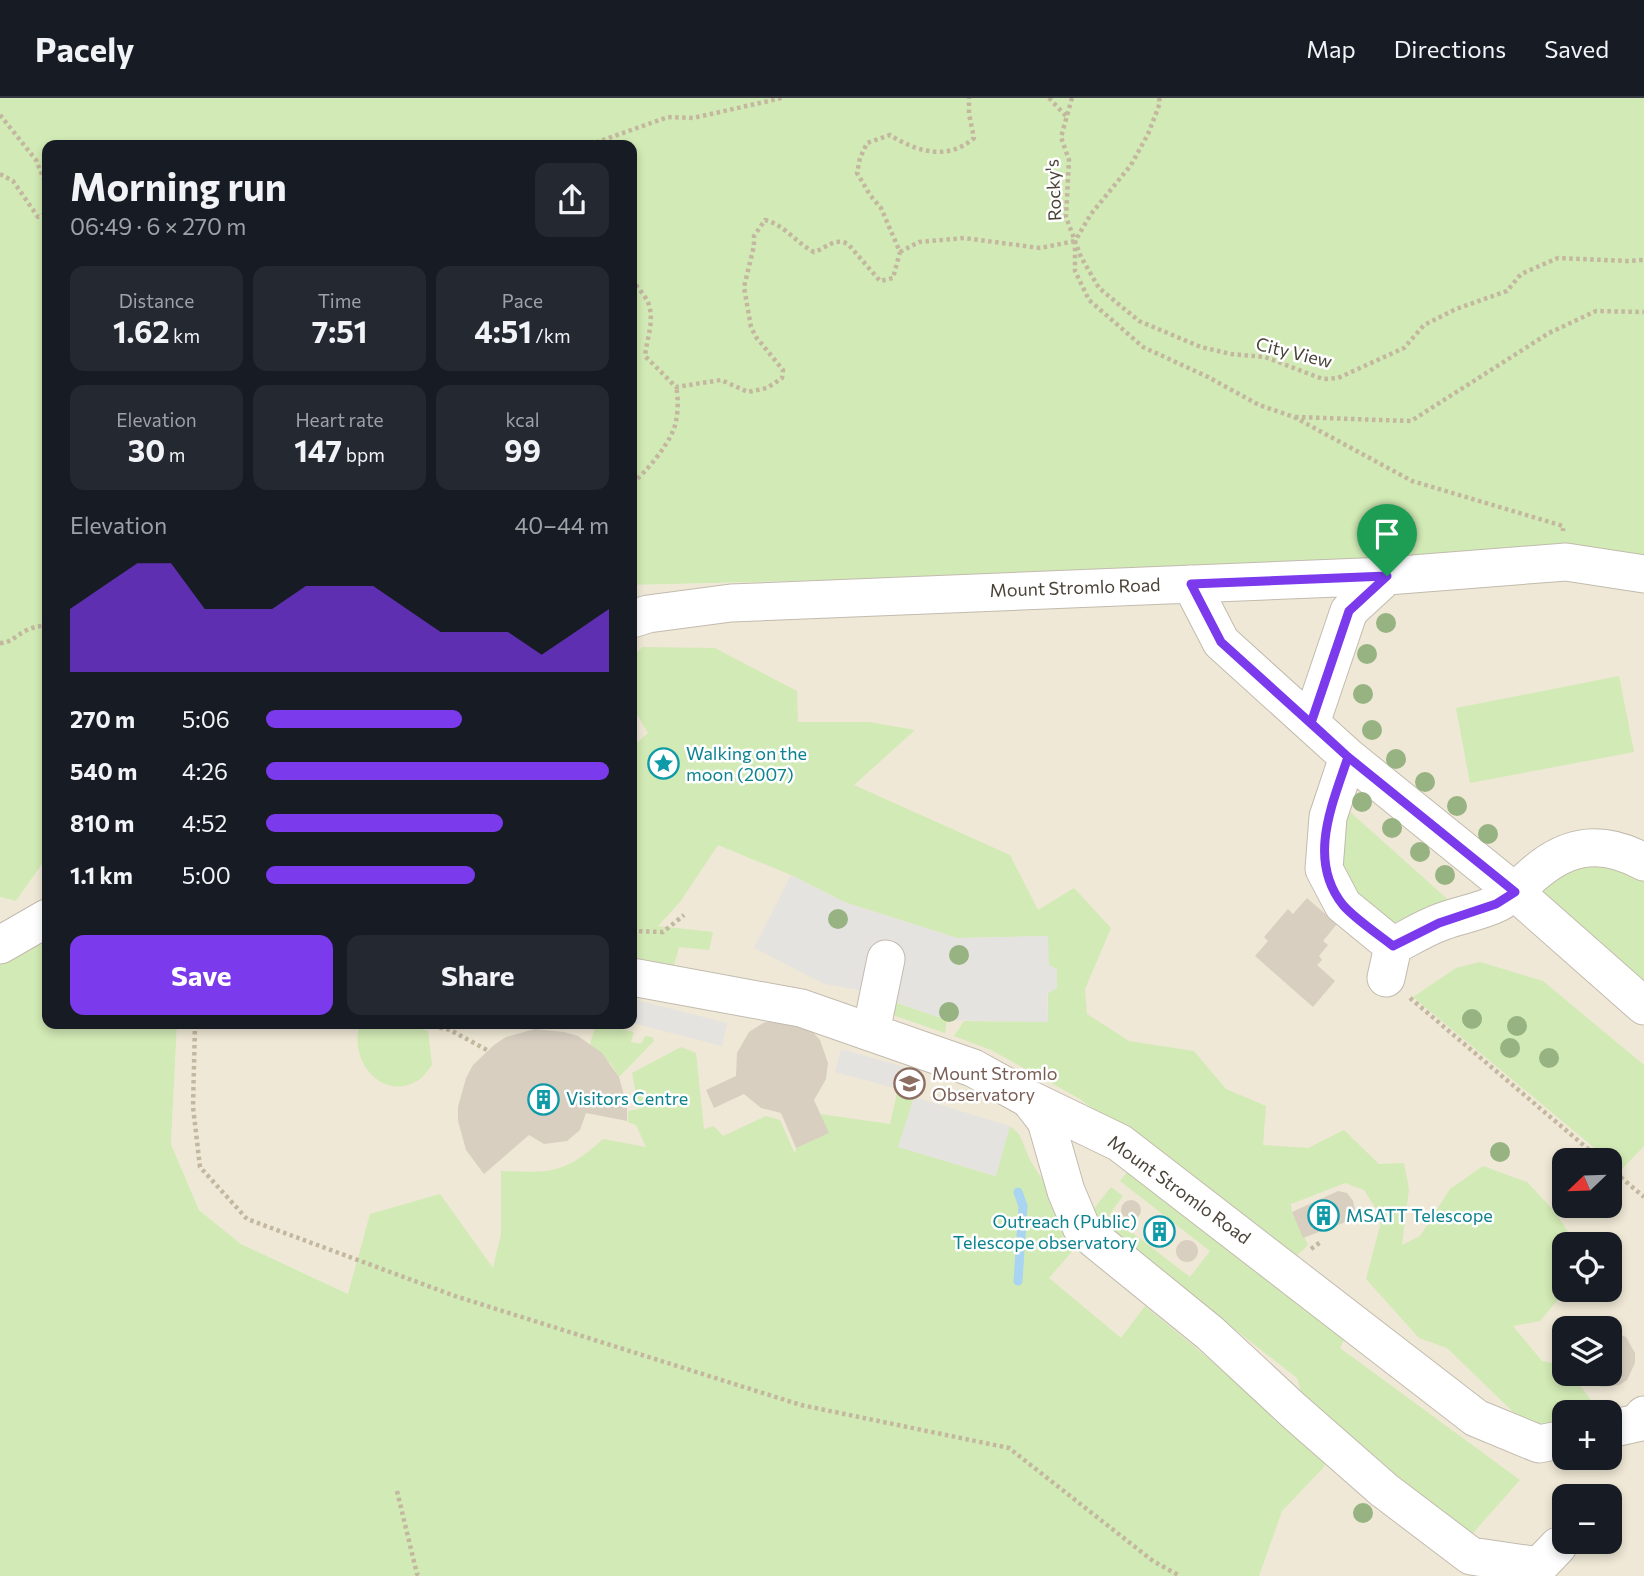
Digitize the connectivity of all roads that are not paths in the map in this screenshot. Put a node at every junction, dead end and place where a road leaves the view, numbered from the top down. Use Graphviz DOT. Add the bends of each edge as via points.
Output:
graph roads {
  1 [pos="1644,575"];
  2 [pos="1387,576"];
  3 [pos="1191,584"];
  4 [pos="637,617"];
  5 [pos="1311,723"];
  6 [pos="1348,757"];
  7 [pos="1644,862"];
  8 [pos="1515,892"];
  9 [pos="42,921"];
  10 [pos="0,945"];
  11 [pos="886,958"];
  12 [pos="637,978"];
  13 [pos="1644,1006"];
  14 [pos="871,1032"];
  15 [pos="1029,1099"];
  16 [pos="1644,1415"];
  17 [pos="1622,1426"];
  18 [pos="1552,1441"];
  19 [pos="1552,1552"];
  1 -- 2 [label="street, Mount Stromlo Road" via="1566,562"];
  2 -- 3 [label="street, Mount Stromlo Road"];
  2 -- 5 [label="street" via="1349,611"];
  3 -- 4 [label="street, Mount Stromlo Road" via="730,603"];
  3 -- 5 [label="street" via="1221,642"];
  5 -- 6 [label="street"];
  6 -- 8 [label="street"];
  6 -- 8 [label="street" via="1328,817 1324,869 1343,905 1389,962 1439,923 1496,904"];
  7 -- 8 [label="street" via="1626,852 1597,846 1565,852"];
  8 -- 13 [label="street"];
  9 -- 10 [label="street"];
  11 -- 14 [label="street"];
  12 -- 14 [label="street, Mount Stromlo Road" via="801,1008"];
  14 -- 15 [label="street, Mount Stromlo Road" via="973,1068"];
  15 -- 18 [label="street, Mount Stromlo Road" via="1120,1143 1476,1418 1539,1444"];
  15 -- 19 [label="street" via="1046,1122 1082,1229 1210,1333 1384,1490 1471,1556 1539,1566"];
  16 -- 17 [label="street" via="1637,1423"];
}
